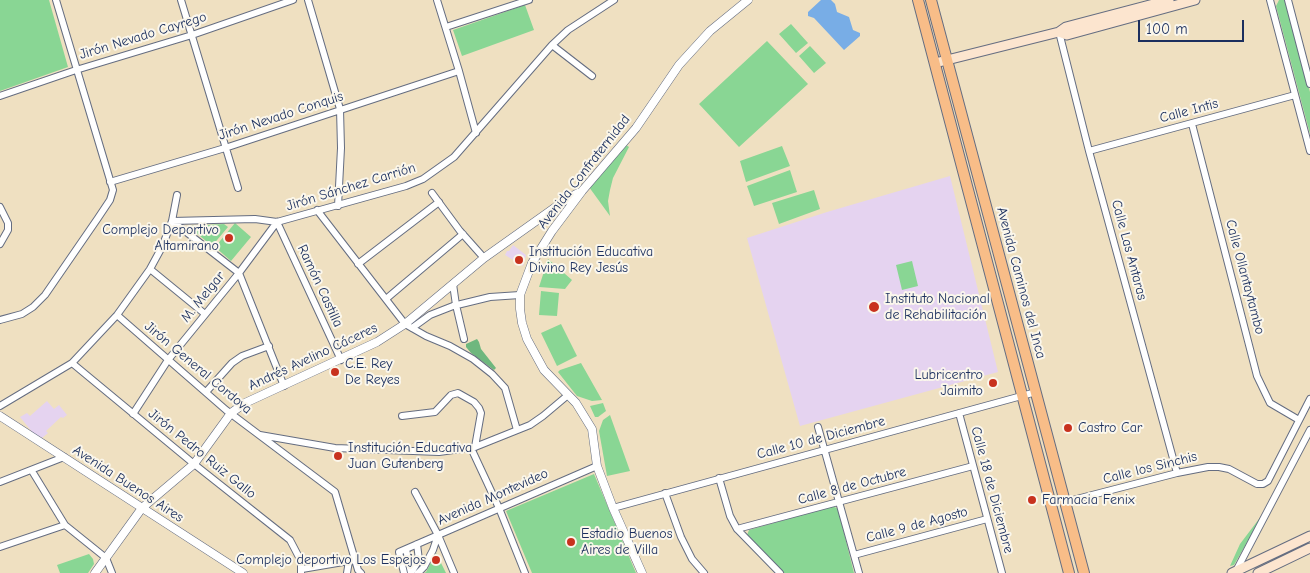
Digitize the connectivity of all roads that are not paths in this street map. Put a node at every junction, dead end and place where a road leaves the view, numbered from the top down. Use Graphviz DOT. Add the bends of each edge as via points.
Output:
graph roads {
  1 [pos="56,0"];
  2 [pos="181,0"];
  3 [pos="293,0"];
  4 [pos="308,0"];
  5 [pos="438,0"];
  6 [pos="529,0"];
  7 [pos="614,0"];
  8 [pos="748,0"];
  9 [pos="918,0"];
  10 [pos="932,0"];
  11 [pos="1195,0"];
  12 [pos="1270,0"];
  13 [pos="1288,0"];
  14 [pos="1162,3"];
  15 [pos="446,27"];
  16 [pos="1059,32"];
  17 [pos="192,35"];
  18 [pos="552,45"];
  19 [pos="947,60"];
  20 [pos="935,63"];
  21 [pos="76,70"];
  22 [pos="459,71"];
  23 [pos="592,76"];
  24 [pos="1310,84"];
  25 [pos="1295,95"];
  26 [pos="0,96"];
  27 [pos="340,109"];
  28 [pos="1192,124"];
  29 [pos="476,132"];
  30 [pos="1309,147"];
  31 [pos="225,148"];
  32 [pos="1089,151"];
  33 [pos="110,182"];
  34 [pos="238,188"];
  35 [pos="582,191"];
  36 [pos="432,193"];
  37 [pos="177,195"];
  38 [pos="439,202"];
  39 [pos="338,206"];
  40 [pos="0,207"];
  41 [pos="317,210"];
  42 [pos="172,221"];
  43 [pos="277,222"];
  44 [pos="463,234"];
  45 [pos="0,244"];
  46 [pos="484,258"];
  47 [pos="358,264"];
  48 [pos="150,269"];
  49 [pos="239,273"];
  50 [pos="453,284"];
  51 [pos="520,295"];
  52 [pos="386,299"];
  53 [pos="456,305"];
  54 [pos="205,314"];
  55 [pos="117,315"];
  56 [pos="0,320"];
  57 [pos="408,326"];
  58 [pos="464,339"];
  59 [pos="269,346"];
  60 [pos="168,360"];
  61 [pos="342,360"];
  62 [pos="72,363"];
  63 [pos="284,386"];
  64 [pos="206,392"];
  65 [pos="1036,392"];
  66 [pos="1023,395"];
  67 [pos="568,396"];
  68 [pos="1310,399"];
  69 [pos="0,406"];
  70 [pos="231,413"];
  71 [pos="959,413"];
  72 [pos="133,414"];
  73 [pos="0,416"];
  74 [pos="402,416"];
  75 [pos="1299,420"];
  76 [pos="818,427"];
  77 [pos="517,430"];
  78 [pos="1310,430"];
  79 [pos="258,435"];
  80 [pos="473,447"];
  81 [pos="825,449"];
  82 [pos="64,458"];
  83 [pos="194,464"];
  84 [pos="597,466"];
  85 [pos="973,466"];
  86 [pos="32,471"];
  87 [pos="1177,473"];
  88 [pos="720,478"];
  89 [pos="0,482"];
  90 [pos="415,492"];
  91 [pos="665,493"];
  92 [pos="839,502"];
  93 [pos="1065,502"];
  94 [pos="142,508"];
  95 [pos="499,508"];
  96 [pos="613,508"];
  97 [pos="987,519"];
  98 [pos="65,525"];
  99 [pos="737,529"];
  100 [pos="438,535"];
  101 [pos="1310,536"];
  102 [pos="417,544"];
  103 [pos="0,547"];
  104 [pos="1310,548"];
  105 [pos="406,549"];
  106 [pos="854,555"];
  107 [pos="106,558"];
  108 [pos="352,561"];
  109 [pos="301,571"];
  110 [pos="1234,572"];
  111 [pos="95,573"];
  112 [pos="112,573"];
  113 [pos="243,573"];
  114 [pos="347,573"];
  115 [pos="361,573"];
  116 [pos="404,573"];
  117 [pos="411,573"];
  118 [pos="418,573"];
  119 [pos="454,573"];
  120 [pos="526,573"];
  121 [pos="642,573"];
  122 [pos="704,573"];
  123 [pos="780,573"];
  124 [pos="859,573"];
  125 [pos="1000,573"];
  126 [pos="1070,573"];
  127 [pos="1084,573"];
  128 [pos="1258,573"];
  1 -- 21 [label="street"];
  2 -- 17 [label="street"];
  3 -- 17 [label="street, Jirón Nevado Cayrego"];
  4 -- 27 [label="street"];
  5 -- 15 [label="street"];
  6 -- 15 [label="street"];
  7 -- 18 [label="street, Jirón Sánchez Carrión" via="568,30"];
  8 -- 35 [label="street, Avenida Confraternidad" via="710,31 679,65 636,128"];
  9 -- 20 [label="main road, Avenida Caminos del Inca"];
  10 -- 19 [label="main road, Avenida Caminos del Inca"];
  11 -- 14 [label="main road"];
  12 -- 25 [label="street"];
  13 -- 24 [label="street"];
  14 -- 16 [label="main road"];
  15 -- 22 [label="street"];
  16 -- 19 [label="main road"];
  16 -- 32 [label="street, Calle Las Antaras"];
  17 -- 21 [label="street, Jirón Nevado Cayrego"];
  17 -- 31 [label="street"];
  18 -- 23 [label="street"];
  18 -- 29 [label="street, Jirón Sánchez Carrión"];
  19 -- 20 [label="main road"];
  19 -- 65 [label="main road, Avenida Caminos del Inca"];
  20 -- 66 [label="main road, Avenida Caminos del Inca"];
  21 -- 26 [label="street, Jirón Nevado Cayrego"];
  21 -- 33 [label="street"];
  22 -- 27 [label="street, Jirón Nevado Conquis"];
  22 -- 29 [label="street"];
  25 -- 28 [label="street, Calle Intis"];
  25 -- 30 [label="street"];
  27 -- 31 [label="street, Jirón Nevado Conquis"];
  27 -- 39 [label="street"];
  28 -- 32 [label="street, Calle Intis"];
  28 -- 75 [label="street, Calle Ollantaytambo" via="1257,376 1270,403"];
  29 -- 39 [label="street, Jirón Sánchez Carrión" via="454,157 422,179"];
  31 -- 33 [label="street, Jirón Nevado Conquis"];
  31 -- 34 [label="street"];
  32 -- 87 [label="street, Calle Las Antaras"];
  33 -- 56 [label="street" via="113,190 110,200 45,295 22,314"];
  35 -- 46 [label="street, Andrés Avelino Cáceres"];
  35 -- 51 [label="street, Avenida Confraternidad" via="532,263"];
  36 -- 38 [label="street"];
  37 -- 42 [label="street"];
  38 -- 44 [label="street"];
  38 -- 47 [label="street"];
  39 -- 41 [label="street, Jirón Sánchez Carrión"];
  40 -- 45 [label="street" via="8,223"];
  41 -- 43 [label="street, Jirón Sánchez Carrión"];
  41 -- 47 [label="street"];
  42 -- 43 [label="street" via="255,219"];
  42 -- 48 [label="street"];
  42 -- 49 [label="street"];
  43 -- 49 [label="street, M. Melgar"];
  43 -- 61 [label="street, Ramón Castilla"];
  44 -- 46 [label="street"];
  44 -- 52 [label="street"];
  46 -- 50 [label="street, Andrés Avelino Cáceres"];
  47 -- 52 [label="street"];
  48 -- 54 [label="street"];
  48 -- 55 [label="street"];
  49 -- 54 [label="street, M. Melgar"];
  49 -- 59 [label="street"];
  50 -- 53 [label="street"];
  50 -- 57 [label="street, Andrés Avelino Cáceres"];
  51 -- 53 [label="street" via="490,297"];
  51 -- 67 [label="street, Avenida Confraternidad" via="527,339 544,370"];
  52 -- 57 [label="street"];
  53 -- 57 [label="street"];
  53 -- 58 [label="street"];
  54 -- 60 [label="street, M. Melgar"];
  55 -- 60 [label="street, Jirón General Cordova"];
  55 -- 62 [label="street"];
  57 -- 61 [label="street, Andrés Avelino Cáceres"];
  57 -- 77 [label="street" via="450,346 492,374 505,388"];
  59 -- 63 [label="street"];
  59 -- 64 [label="street" via="232,363"];
  60 -- 64 [label="street, Jirón General Cordova"];
  60 -- 72 [label="street, M. Melgar"];
  61 -- 63 [label="street, Andrés Avelino Cáceres"];
  62 -- 69 [label="street"];
  62 -- 72 [label="street, Jirón Pedro Ruiz Gallo"];
  63 -- 70 [label="street, Andrés Avelino Cáceres" via="245,403"];
  64 -- 70 [label="street, Jirón General Cordova"];
  65 -- 66 [label="street, Calle 10 de Diciembre"];
  65 -- 93 [label="main road, Avenida Caminos del Inca"];
  66 -- 71 [label="street, Calle 10 de Diciembre"];
  66 -- 126 [label="main road, Avenida Caminos del Inca"];
  67 -- 77 [label="street" via="543,416"];
  67 -- 84 [label="street, Avenida Confraternidad" via="592,429"];
  68 -- 75 [label="street"];
  70 -- 79 [label="street, Jirón General Cordova"];
  70 -- 83 [label="street, Andrés Avelino Cáceres"];
  71 -- 81 [label="street, Calle 10 de Diciembre"];
  71 -- 85 [label="street, Calle 18 de Diciembre"];
  72 -- 83 [label="street, Jirón Pedro Ruiz Gallo"];
  73 -- 82 [label="street, Avenida Buenos Aires"];
  74 -- 80 [label="street" via="435,412 451,395 458,393 474,402 481,413"];
  75 -- 87 [label="street, Calle los Sinchis" via="1268,481 1263,484 1219,467 1208,466"];
  76 -- 81 [label="street"];
  77 -- 80 [label="street"];
  78 -- 110 [label="street"];
  79 -- 80 [label="street" via="335,448 439,452"];
  79 -- 108 [label="street, Jirón General Cordova" via="335,492"];
  80 -- 95 [label="street"];
  81 -- 88 [label="street, Calle 10 de Diciembre"];
  81 -- 92 [label="street"];
  82 -- 86 [label="street"];
  82 -- 94 [label="street, Avenida Buenos Aires"];
  83 -- 94 [label="street, Andrés Avelino Cáceres"];
  83 -- 109 [label="street, Jirón Pedro Ruiz Gallo" via="290,540 301,561"];
  84 -- 95 [label="street, Avenida Montevideo"];
  84 -- 96 [label="street, Avenida Confraternidad"];
  85 -- 92 [label="street, Calle 8 de Octubre"];
  85 -- 97 [label="street, Calle 18 de Diciembre"];
  86 -- 89 [label="street"];
  86 -- 98 [label="street"];
  87 -- 93 [label="street, Calle los Sinchis"];
  88 -- 91 [label="street, Calle 10 de Diciembre"];
  88 -- 99 [label="street" via="730,516"];
  90 -- 100 [label="street"];
  91 -- 96 [label="street, Calle 10 de Diciembre"];
  91 -- 122 [label="street" via="692,559"];
  92 -- 99 [label="street, Calle 8 de Octubre"];
  92 -- 106 [label="street"];
  93 -- 127 [label="main road, Avenida Caminos del Inca"];
  94 -- 107 [label="street, Andrés Avelino Cáceres"];
  94 -- 113 [label="street, Avenida Buenos Aires"];
  95 -- 100 [label="street, Avenida Montevideo"];
  95 -- 120 [label="street"];
  96 -- 121 [label="street, Avenida Confraternidad"];
  97 -- 106 [label="street, Calle 9 de Agosto"];
  97 -- 125 [label="street, Calle 18 de Diciembre"];
  98 -- 103 [label="street"];
  98 -- 107 [label="street"];
  99 -- 123 [label="street"];
  100 -- 102 [label="street, Avenida Montevideo"];
  100 -- 118 [label="street" via="433,550"];
  100 -- 119 [label="street"];
  101 -- 110 [label="main road"];
  102 -- 105 [label="street, Avenida Montevideo"];
  102 -- 117 [label="street" via="418,560"];
  104 -- 128 [label="main road"];
  105 -- 116 [label="street, Avenida Montevideo" via="399,552"];
  105 -- 117 [label="street"];
  106 -- 124 [label="street"];
  107 -- 111 [label="street, Andrés Avelino Cáceres"];
  107 -- 112 [label="street"];
  108 -- 109 [label="street"];
  108 -- 114 [label="street"];
  108 -- 115 [label="street"];
}
